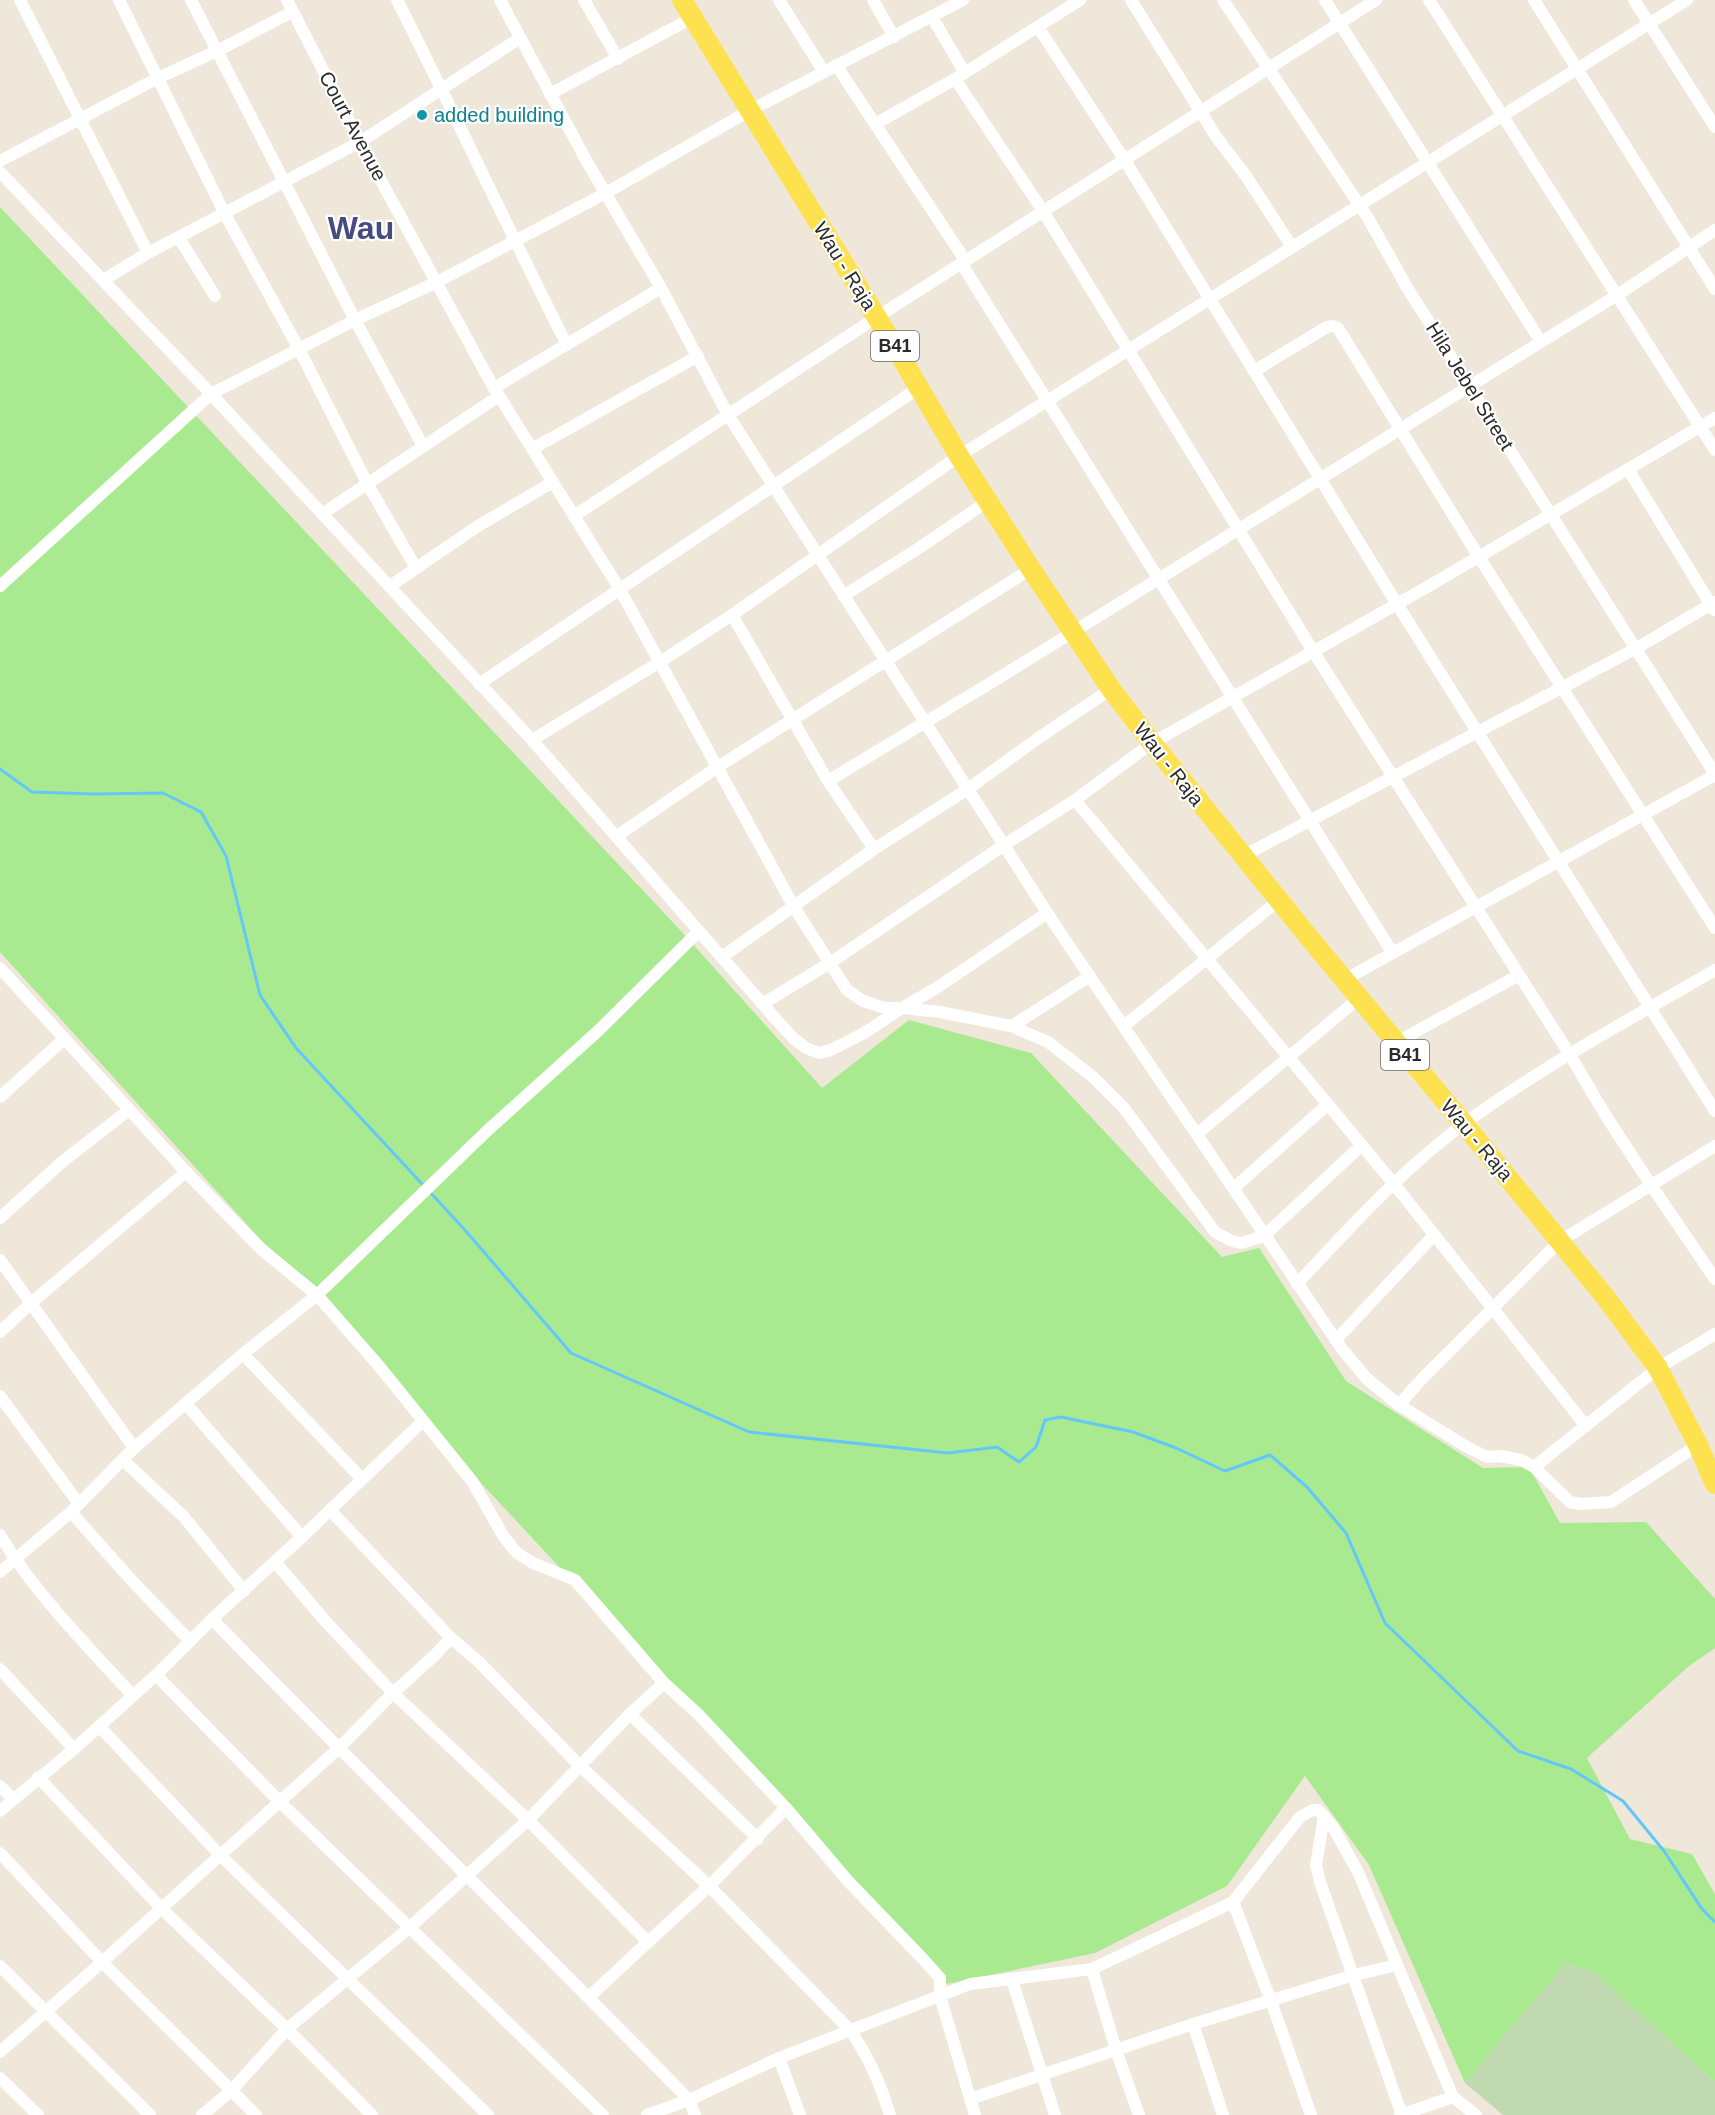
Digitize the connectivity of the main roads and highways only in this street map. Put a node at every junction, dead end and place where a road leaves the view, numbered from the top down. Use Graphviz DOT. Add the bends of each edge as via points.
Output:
graph roads {
  1 [pos="682,0"];
  2 [pos="1715,1484"];
  1 -- 2 [label="main road, Wau - Raja / B41" via="959,456 1111,689 1395,1043 1560,1241 1658,1368"];
}
